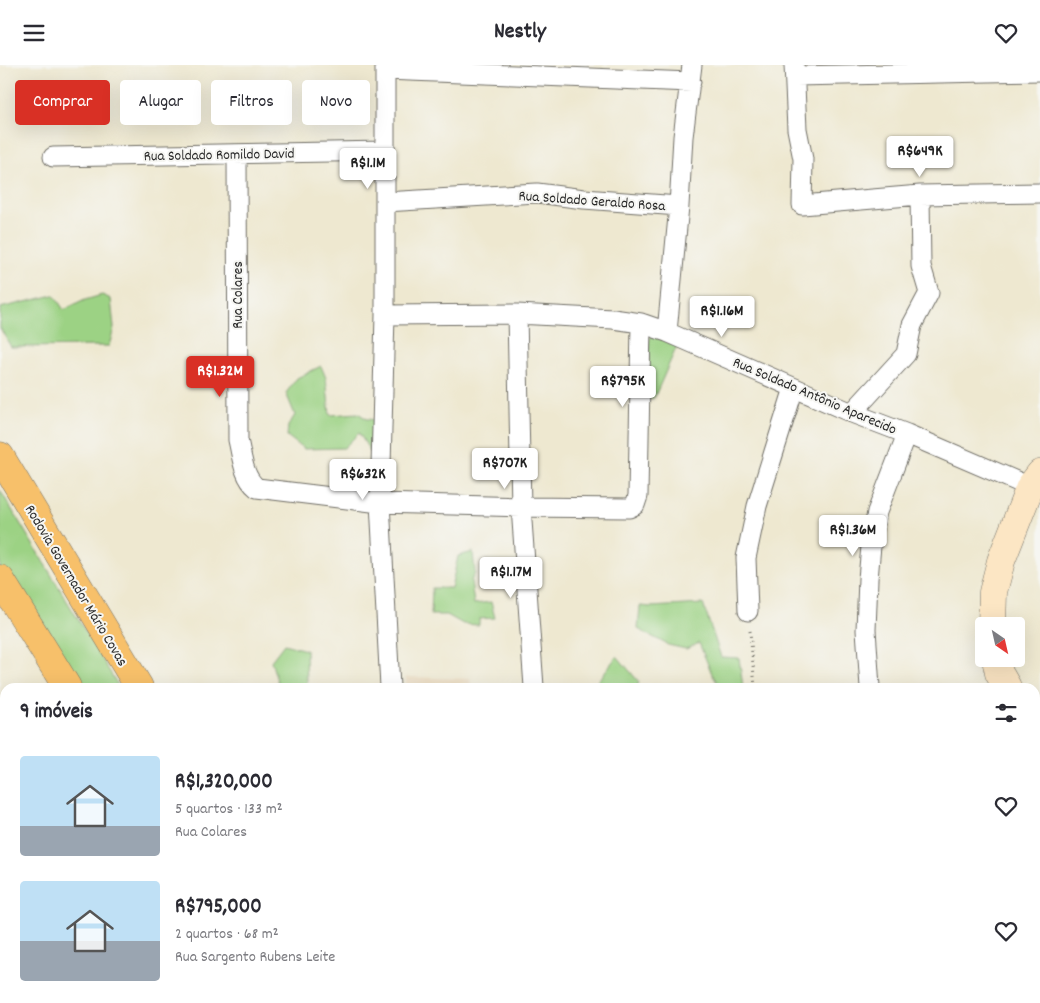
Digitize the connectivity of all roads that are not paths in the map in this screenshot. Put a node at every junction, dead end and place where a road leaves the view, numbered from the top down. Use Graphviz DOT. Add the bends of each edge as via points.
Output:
graph roads {
  1 [pos="385,67"];
  2 [pos="795,71"];
  3 [pos="1040,71"];
  4 [pos="692,73"];
  5 [pos="384,151"];
  6 [pos="237,154"];
  7 [pos="53,157"];
  8 [pos="1040,193"];
  9 [pos="920,195"];
  10 [pos="385,202"];
  11 [pos="679,206"];
  12 [pos="517,314"];
  13 [pos="386,315"];
  14 [pos="642,323"];
  15 [pos="667,332"];
  16 [pos="794,388"];
  17 [pos="852,413"];
  18 [pos="907,434"];
  19 [pos="0,456"];
  20 [pos="1035,481"];
  21 [pos="380,503"];
  22 [pos="521,507"];
  23 [pos="0,579"];
  24 [pos="748,611"];
  25 [pos="992,617"];
  26 [pos="998,667"];
  27 [pos="65,683"];
  28 [pos="137,683"];
  29 [pos="390,683"];
  30 [pos="534,683"];
  31 [pos="868,683"];
  32 [pos="1005,683"];
  1 -- 4 [label="street"];
  1 -- 5 [label="street"];
  2 -- 3 [label="street"];
  2 -- 9 [label="street" via="797,129 803,159 802,205"];
  4 -- 11 [label="street" via="683,137"];
  5 -- 6 [label="street, Rua Soldado Romildo David"];
  5 -- 10 [label="street"];
  6 -- 7 [label="street, Rua Soldado Romildo David"];
  6 -- 21 [label="street, Rua Colares" via="238,439 247,475 257,488"];
  8 -- 9 [label="street"];
  9 -- 17 [label="street" via="921,266 929,293 912,325 906,353"];
  10 -- 11 [label="street, Rua Soldado Geraldo Rosa" via="537,193"];
  10 -- 13 [label="street"];
  11 -- 15 [label="street"];
  12 -- 13 [label="street, Rua Soldado Antônio Aparecido"];
  12 -- 14 [label="street, Rua Soldado Antônio Aparecido"];
  12 -- 22 [label="street"];
  13 -- 21 [label="street"];
  14 -- 15 [label="street, Rua Soldado Antônio Aparecido"];
  14 -- 22 [label="street, Rua Colares" via="638,496 635,505 629,508"];
  15 -- 16 [label="street, Rua Soldado Antônio Aparecido"];
  16 -- 17 [label="street, Rua Soldado Antônio Aparecido"];
  16 -- 24 [label="street" via="749,541 746,558"];
  17 -- 18 [label="street, Rua Soldado Antônio Aparecido"];
  18 -- 20 [label="street, Rua Soldado Antônio Aparecido"];
  18 -- 31 [label="street" via="877,512 871,545 866,630"];
  19 -- 28 [label="highway, Rodovia Governador Mário Covas"];
  20 -- 25 [label="main road" via="1001,561 993,592"];
  21 -- 22 [label="street, Rua Colares"];
  21 -- 29 [label="street"];
  22 -- 30 [label="street"];
  23 -- 27 [label="highway"];
  26 -- 32 [label="main road"];
}
